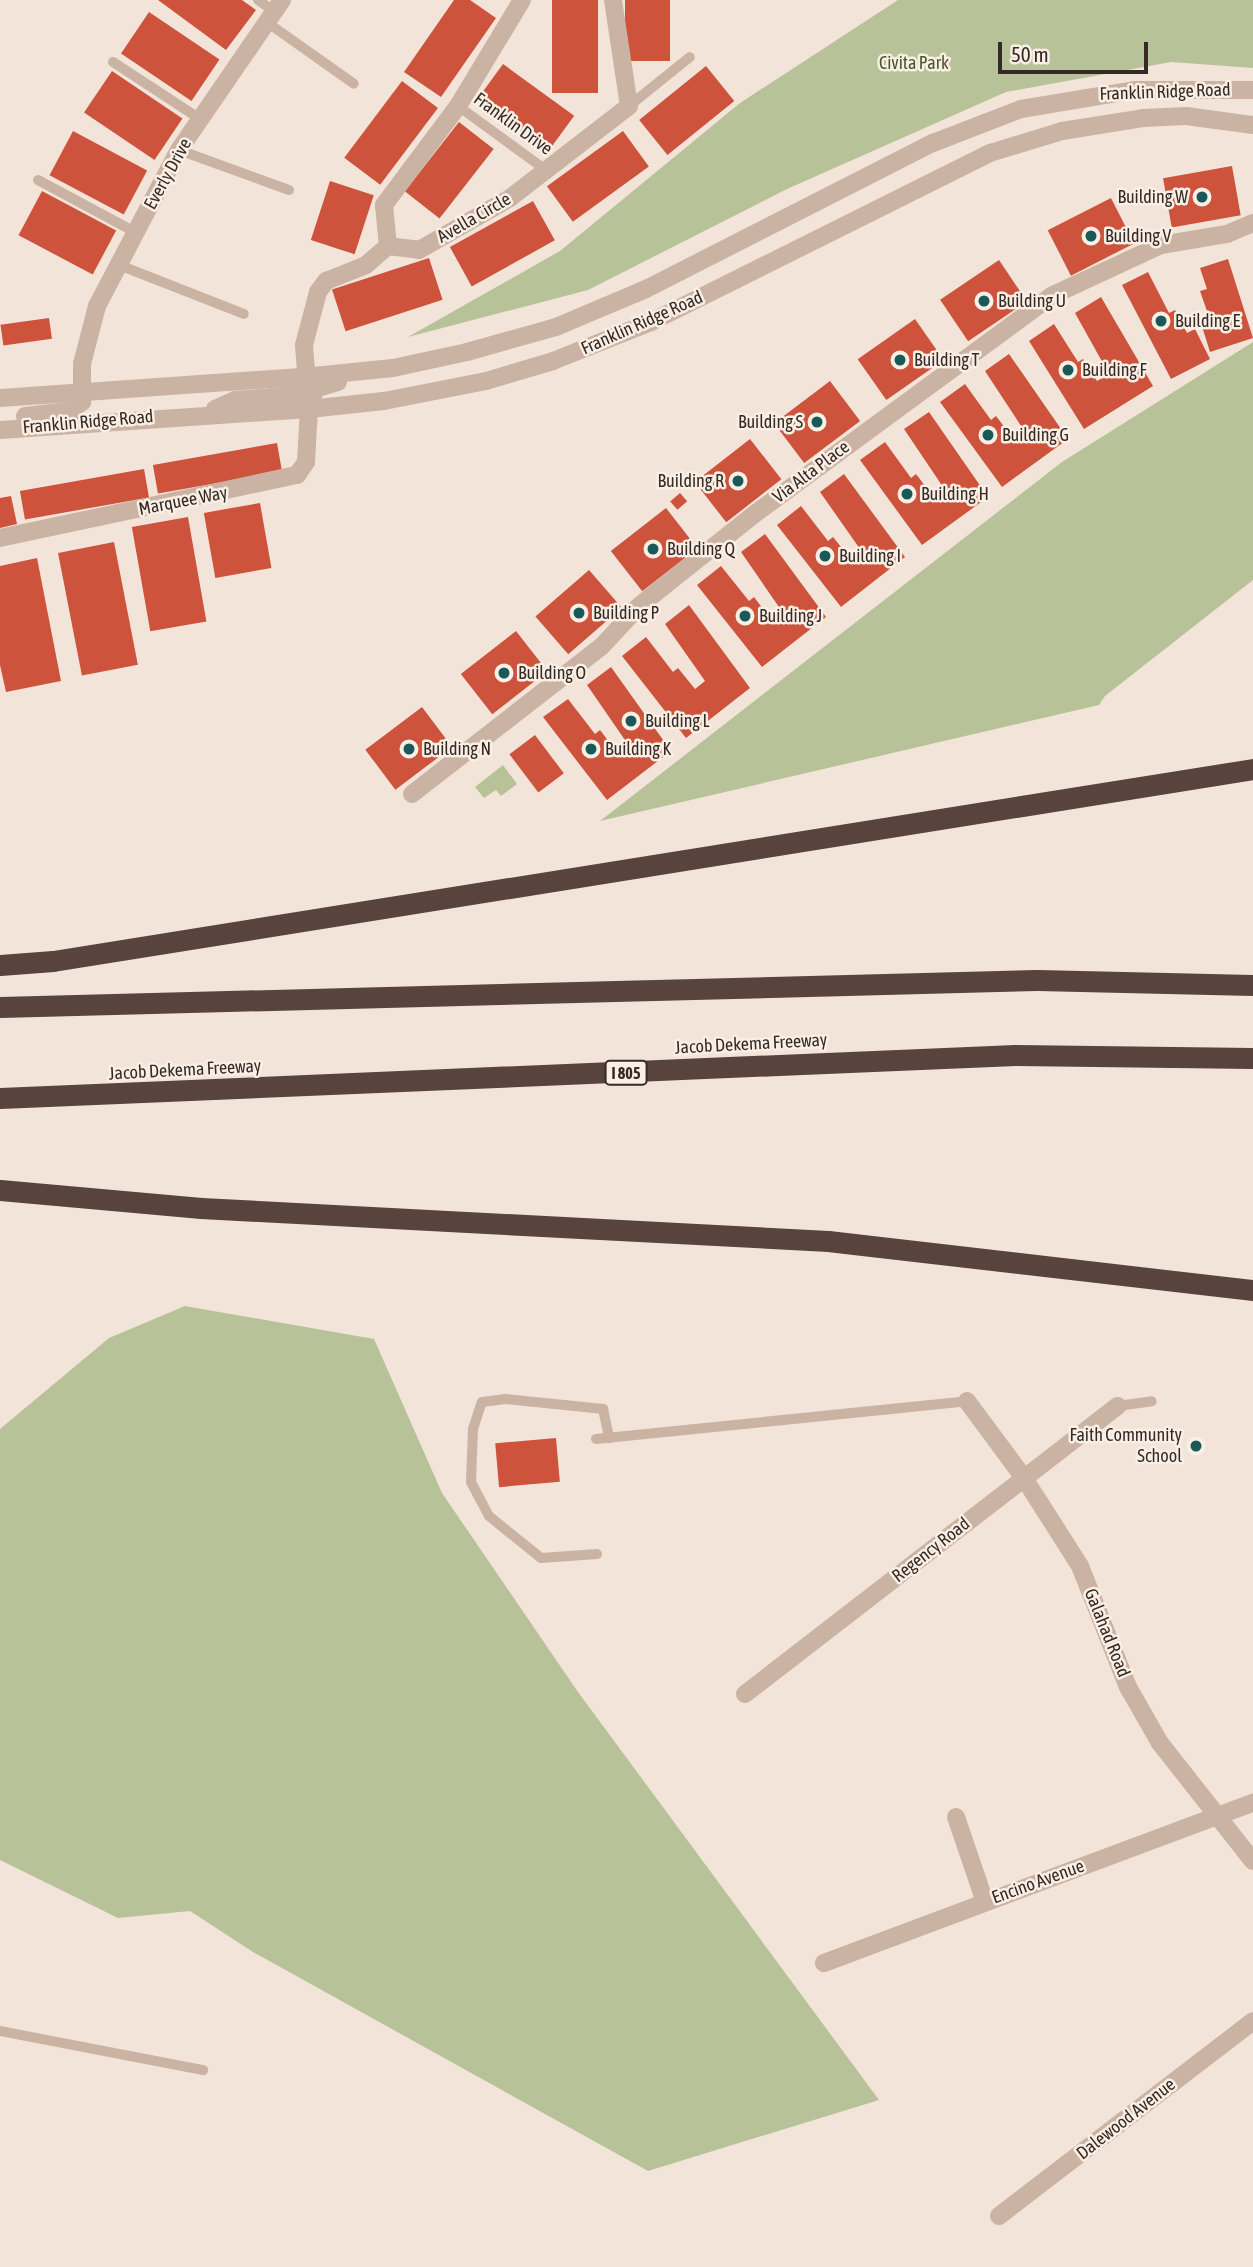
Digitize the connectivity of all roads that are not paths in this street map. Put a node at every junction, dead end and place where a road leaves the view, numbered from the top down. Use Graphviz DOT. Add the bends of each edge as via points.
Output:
graph roads {
  1 [pos="258,0"];
  2 [pos="522,0"];
  3 [pos="613,0"];
  4 [pos="275,11"];
  5 [pos="690,57"];
  6 [pos="113,62"];
  7 [pos="354,84"];
  8 [pos="1253,90"];
  9 [pos="458,106"];
  10 [pos="629,106"];
  11 [pos="201,119"];
  12 [pos="1253,125"];
  13 [pos="179,150"];
  14 [pos="547,171"];
  15 [pos="38,180"];
  16 [pos="289,190"];
  17 [pos="1253,223"];
  18 [pos="135,232"];
  19 [pos="388,246"];
  20 [pos="119,265"];
  21 [pos="244,314"];
  22 [pos="393,368"];
  23 [pos="307,377"];
  24 [pos="86,392"];
  25 [pos="0,398"];
  26 [pos="309,409"];
  27 [pos="207,414"];
  28 [pos="0,428"];
  29 [pos="0,538"];
  30 [pos="1253,769"];
  31 [pos="412,794"];
  32 [pos="0,965"];
  33 [pos="1253,985"];
  34 [pos="0,1007"];
  35 [pos="1253,1058"];
  36 [pos="0,1098"];
  37 [pos="0,1190"];
  38 [pos="1253,1290"];
  39 [pos="967,1401"];
  40 [pos="1152,1401"];
  41 [pos="1118,1406"];
  42 [pos="609,1438"];
  43 [pos="596,1439"];
  44 [pos="1024,1478"];
  45 [pos="597,1553"];
  46 [pos="745,1694"];
  47 [pos="1253,1803"];
  48 [pos="1220,1816"];
  49 [pos="956,1817"];
  50 [pos="1253,1861"];
  51 [pos="985,1902"];
  52 [pos="824,1963"];
  53 [pos="1253,2021"];
  54 [pos="0,2031"];
  55 [pos="203,2070"];
  56 [pos="999,2217"];
  1 -- 4 [label="lane"];
  2 -- 9 [label="street"];
  3 -- 10 [label="street"];
  4 -- 7 [label="lane"];
  4 -- 11 [label="street, Everly Drive"];
  5 -- 10 [label="lane"];
  6 -- 11 [label="lane"];
  8 -- 22 [label="street, Franklin Ridge Road" via="1134,90 1021,108 933,143 597,311 515,340"];
  9 -- 14 [label="lane, Franklin Drive"];
  9 -- 19 [label="street" via="384,205"];
  10 -- 14 [label="street, Avella Circle"];
  11 -- 13 [label="street, Everly Drive"];
  12 -- 26 [label="street, Franklin Ridge Road" via="1186,116 1101,123 1049,135 956,168 606,342 461,387"];
  13 -- 16 [label="lane"];
  13 -- 18 [label="street, Everly Drive"];
  14 -- 19 [label="street, Avella Circle" via="419,250"];
  15 -- 18 [label="lane"];
  17 -- 31 [label="street, Via Alta Place" via="1227,234 1161,245 1051,296 756,513 639,606 602,646"];
  18 -- 20 [label="street, Everly Drive"];
  19 -- 23 [label="street, Marquee Way" via="366,265 326,281 318,292 304,345"];
  20 -- 21 [label="lane"];
  20 -- 24 [label="street, Everly Drive" via="97,306 82,364"];
  22 -- 23 [label="street, Franklin Ridge Road"];
  22 -- 26 [label="street" via="382,376 325,384 315,389"];
  23 -- 24 [label="street, Franklin Ridge Road"];
  23 -- 26 [label="street, Marquee Way"];
  23 -- 27 [label="street" via="296,395 235,400"];
  24 -- 25 [label="street, Franklin Ridge Road"];
  24 -- 28 [label="street" via="82,402 69,411 8,418"];
  26 -- 27 [label="street, Franklin Ridge Road"];
  26 -- 29 [label="street, Marquee Way" via="306,462 289,479"];
  27 -- 28 [label="street, Franklin Ridge Road"];
  30 -- 32 [label="highway"];
  33 -- 34 [label="highway" via="1037,980"];
  35 -- 36 [label="highway, Jacob Dekema Freeway / I 805" via="1015,1055"];
  37 -- 38 [label="highway" via="201,1208 828,1241"];
  39 -- 42 [label="lane"];
  39 -- 44 [label="street, Galahad Road"];
  40 -- 41 [label="lane"];
  41 -- 44 [label="street, Regency Road"];
  42 -- 43 [label="lane"];
  42 -- 45 [label="lane" via="603,1409 506,1399 482,1402 472,1429 471,1482 489,1516 541,1558"];
  44 -- 46 [label="street, Regency Road"];
  44 -- 48 [label="street, Galahad Road" via="1080,1566 1128,1687 1160,1743"];
  47 -- 48 [label="street, Encino Avenue"];
  48 -- 50 [label="street, Galahad Road"];
  48 -- 51 [label="street, Encino Avenue"];
  49 -- 51 [label="street"];
  51 -- 52 [label="street, Encino Avenue"];
  53 -- 56 [label="street, Dalewood Avenue"];
  54 -- 55 [label="lane"];
}
